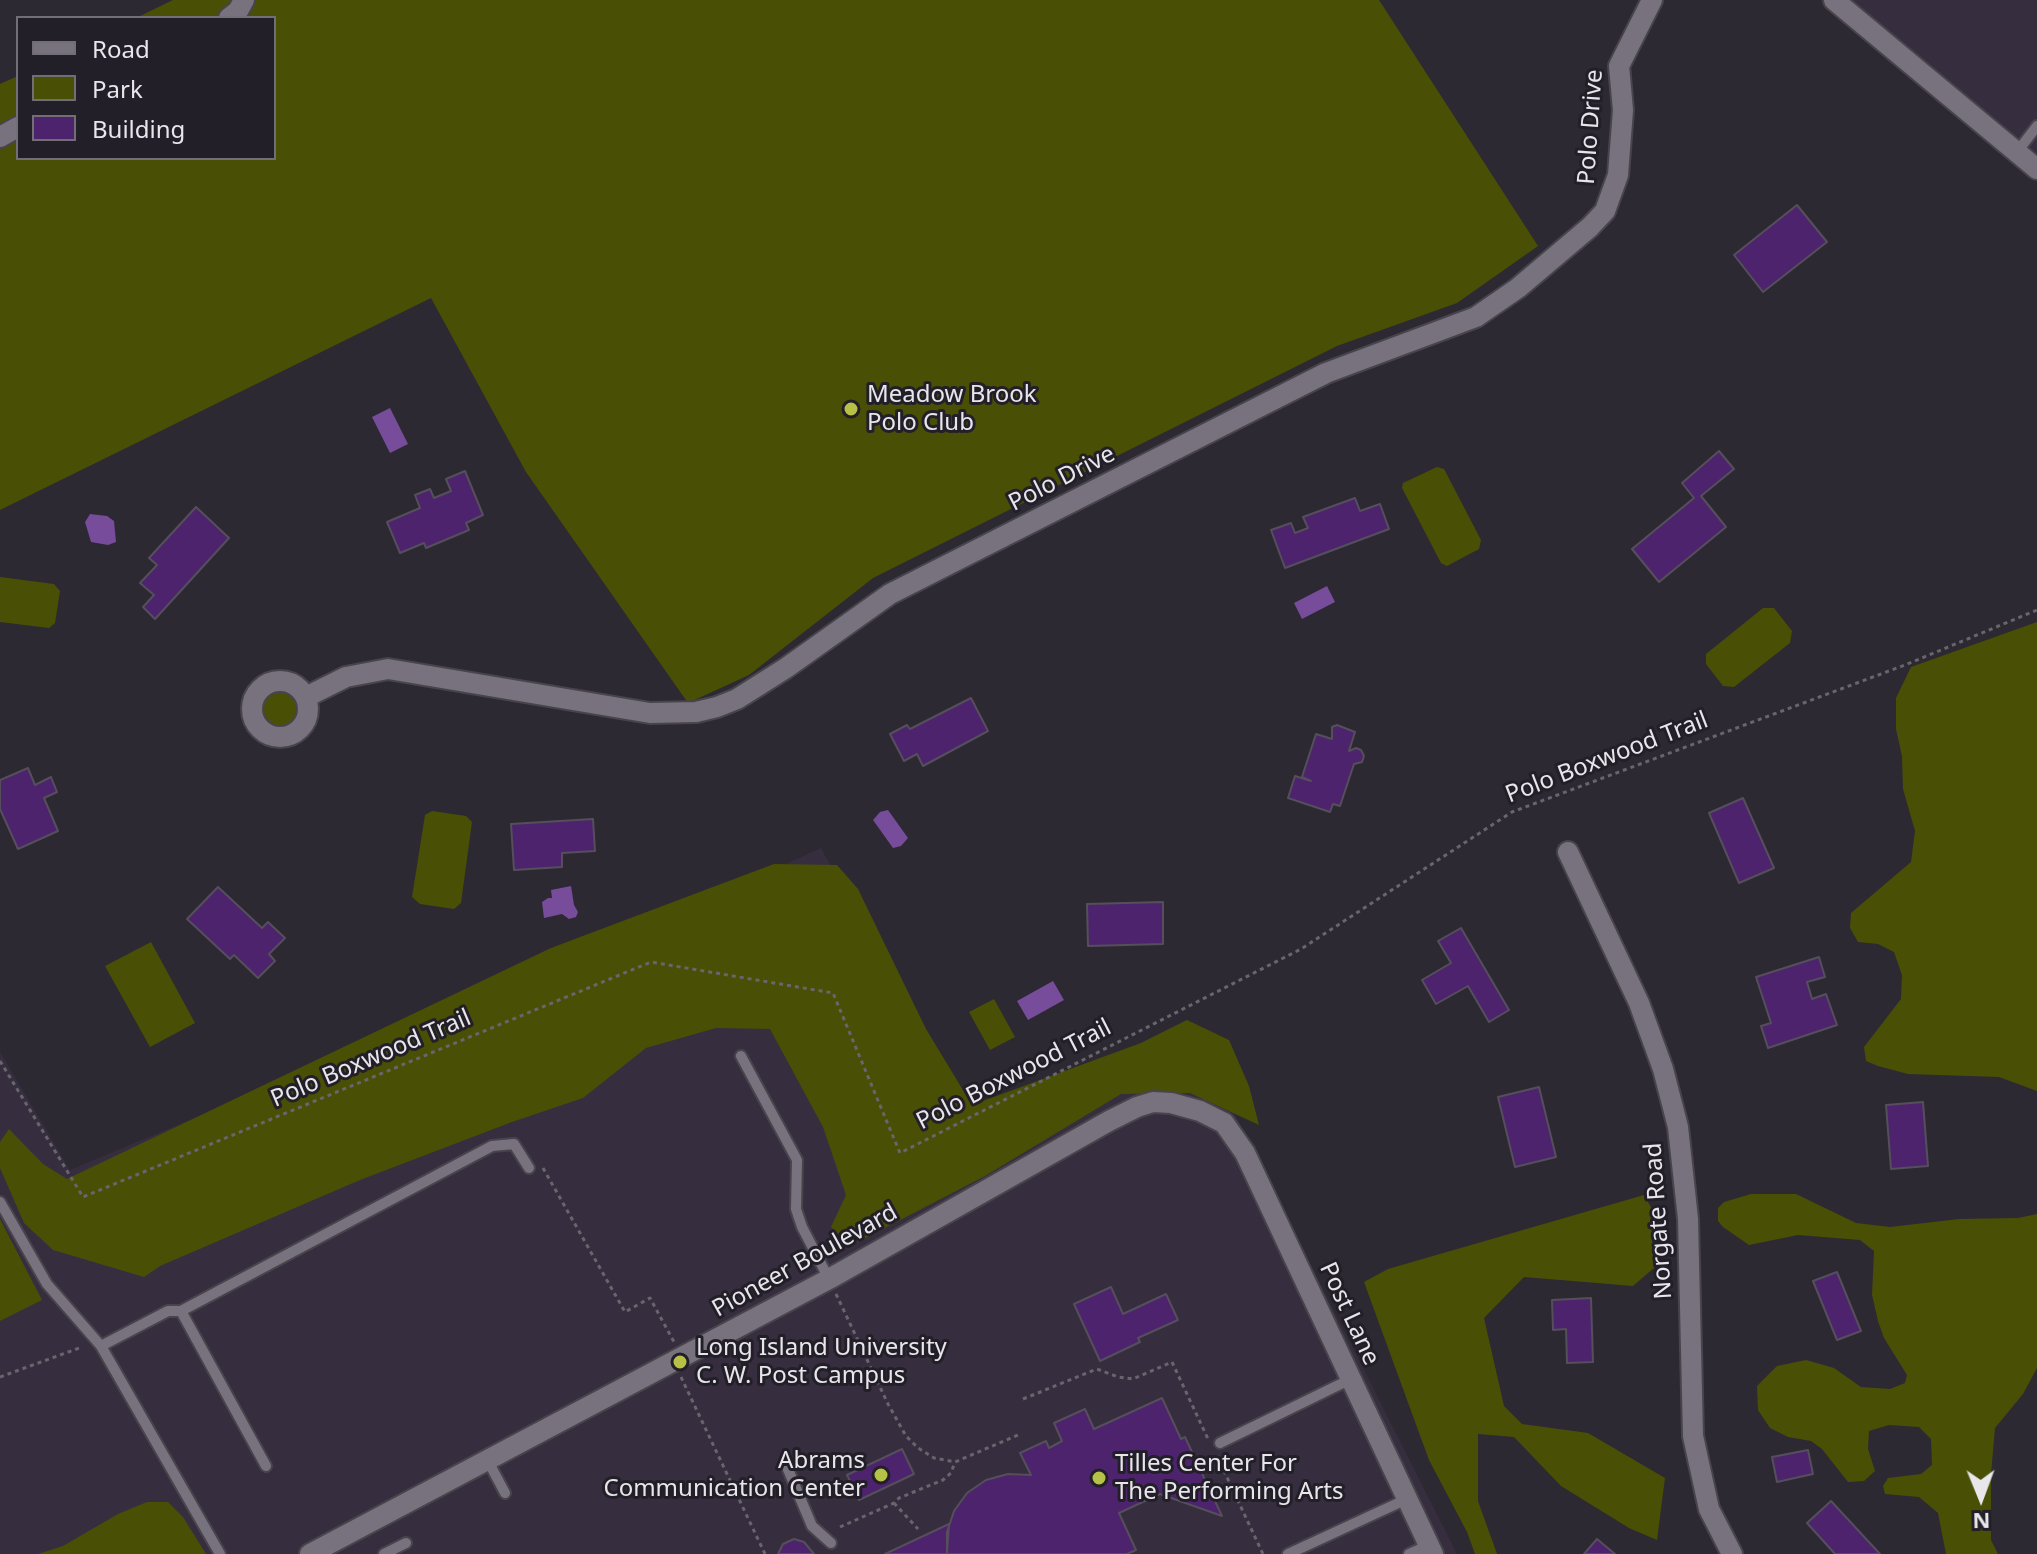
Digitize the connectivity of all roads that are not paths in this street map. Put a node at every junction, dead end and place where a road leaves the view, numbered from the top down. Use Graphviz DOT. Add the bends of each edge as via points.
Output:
graph roads {
  1 [pos="244,0"];
  2 [pos="1652,0"];
  3 [pos="1834,0"];
  4 [pos="232,16"];
  5 [pos="2037,126"];
  6 [pos="2017,152"];
  7 [pos="2037,169"];
  8 [pos="306,697"];
  9 [pos="1568,852"];
  10 [pos="741,1056"];
  11 [pos="1200,1111"];
  12 [pos="534,1166"];
  13 [pos="0,1202"];
  14 [pos="829,1279"];
  15 [pos="181,1311"];
  16 [pos="99,1344"];
  17 [pos="1351,1379"];
  18 [pos="1220,1443"];
  19 [pos="488,1461"];
  20 [pos="266,1466"];
  21 [pos="787,1467"];
  22 [pos="505,1493"];
  23 [pos="1407,1499"];
  24 [pos="406,1543"];
  25 [pos="831,1543"];
  26 [pos="1431,1549"];
  27 [pos="220,1554"];
  28 [pos="310,1554"];
  29 [pos="384,1554"];
  30 [pos="1288,1554"];
  31 [pos="1409,1554"];
  32 [pos="1732,1554"];
  1 -- 4 [label="street"];
  2 -- 8 [label="street, Polo Drive" via="1619,66 1623,110 1618,175 1605,211 1518,288 1476,317 1326,373 903,588 786,668 717,707 650,713 388,669 346,677"];
  3 -- 6 [label="street"];
  5 -- 6 [label="lane"];
  6 -- 7 [label="street"];
  9 -- 32 [label="street, Norgate Road" via="1639,1003 1678,1127 1688,1219 1693,1436 1709,1509"];
  10 -- 14 [label="lane" via="797,1160 796,1209"];
  11 -- 14 [label="street, Pioneer Boulevard" via="1171,1103 1137,1107"];
  11 -- 17 [label="street, Post Lane" via="1224,1123 1245,1153"];
  12 -- 15 [label="lane" via="514,1144 492,1146"];
  13 -- 16 [label="lane" via="47,1284"];
  14 -- 19 [label="street, Pioneer Boulevard"];
  15 -- 16 [label="lane" via="168,1311"];
  15 -- 20 [label="lane"];
  16 -- 27 [label="lane"];
  17 -- 18 [label="lane"];
  17 -- 23 [label="street, Post Lane"];
  19 -- 22 [label="lane"];
  19 -- 28 [label="street, Pioneer Boulevard"];
  21 -- 25 [label="lane" via="812,1526"];
  23 -- 26 [label="street, Post Lane"];
  23 -- 30 [label="lane"];
  24 -- 29 [label="lane"];
  26 -- 31 [label="lane"];
}
